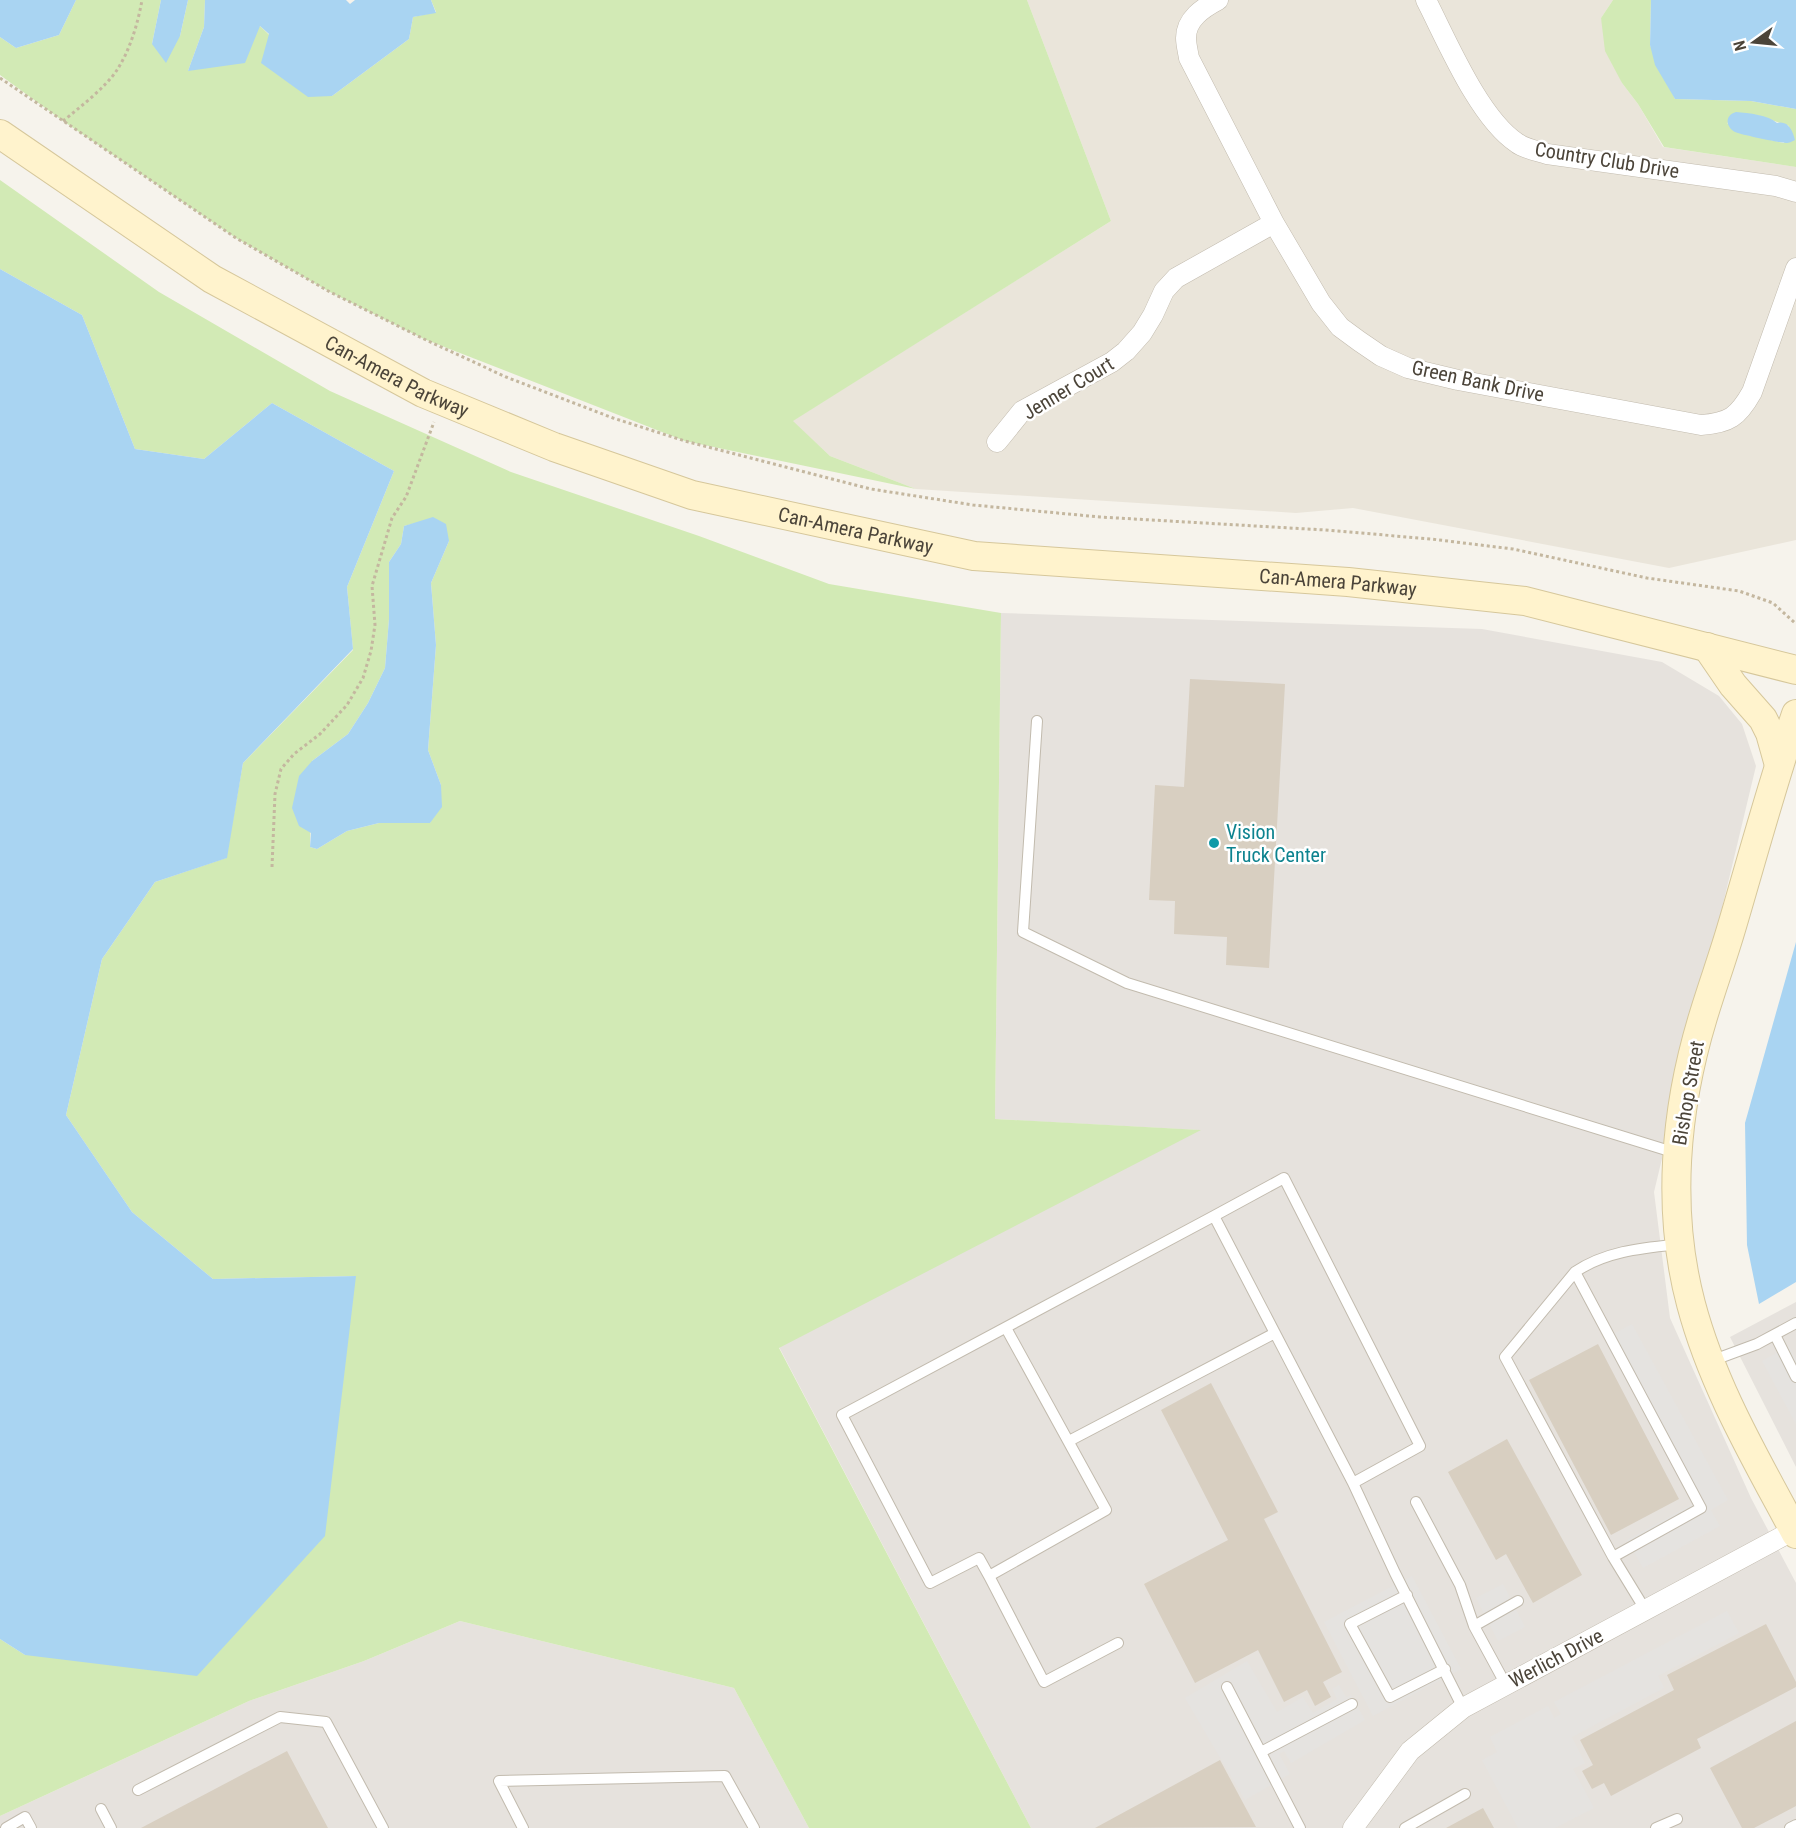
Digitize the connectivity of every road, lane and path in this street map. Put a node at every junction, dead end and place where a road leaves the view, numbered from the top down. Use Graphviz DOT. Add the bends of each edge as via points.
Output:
graph roads {
  1 [pos="142,0"];
  2 [pos="1218,0"];
  3 [pos="1426,0"];
  4 [pos="0,78"];
  5 [pos="63,121"];
  6 [pos="0,134"];
  7 [pos="1796,192"];
  8 [pos="1274,223"];
  9 [pos="1796,268"];
  10 [pos="442,400"];
  11 [pos="997,442"];
  12 [pos="1796,624"];
  13 [pos="1707,647"];
  14 [pos="1796,670"];
  15 [pos="1796,714"];
  16 [pos="1037,721"];
  17 [pos="1779,765"];
  18 [pos="272,867"];
  19 [pos="1677,1153"];
  20 [pos="1214,1216"];
  21 [pos="1680,1244"];
  22 [pos="1575,1272"];
  23 [pos="1796,1323"];
  24 [pos="1006,1328"];
  25 [pos="1275,1333"];
  26 [pos="1775,1335"];
  27 [pos="1708,1362"];
  28 [pos="1796,1377"];
  29 [pos="1069,1441"];
  30 [pos="1353,1483"];
  31 [pos="1416,1502"];
  32 [pos="1795,1531"];
  33 [pos="1613,1557"];
  34 [pos="989,1576"];
  35 [pos="1407,1595"];
  36 [pos="1518,1601"];
  37 [pos="1646,1611"];
  38 [pos="1474,1626"];
  39 [pos="1118,1643"];
  40 [pos="1445,1669"];
  41 [pos="1506,1685"];
  42 [pos="1227,1687"];
  43 [pos="1352,1704"];
  44 [pos="1463,1708"];
  45 [pos="1261,1752"];
  46 [pos="138,1790"];
  47 [pos="1465,1794"];
  48 [pos="101,1809"];
  49 [pos="1677,1818"];
  50 [pos="1796,1825"];
  51 [pos="1358,1826"];
  52 [pos="6,1828"];
  53 [pos="31,1828"];
  54 [pos="111,1828"];
  55 [pos="383,1828"];
  56 [pos="523,1828"];
  57 [pos="754,1828"];
  58 [pos="1300,1828"];
  59 [pos="1405,1828"];
  60 [pos="1656,1828"];
  61 [pos="1791,1828"];
  1 -- 5 [label="path" via="133,36 117,71"];
  2 -- 8 [label="street, Green Bank Drive" via="1201,9 1191,21 1186,38 1190,57"];
  3 -- 7 [label="street, Country Club Drive" via="1478,101 1518,144 1547,154"];
  4 -- 5 [label="path"];
  5 -- 12 [label="path" via="236,238 330,292 506,377 685,441 871,489 973,505 1348,532 1513,549 1647,578 1739,591 1773,603"];
  6 -- 10 [label="main road, Can-Amera Parkway" via="212,279"];
  8 -- 9 [label="street, Green Bank Drive" via="1321,303 1349,334 1381,356 1408,368 1458,380 1701,425 1721,423 1745,405"];
  8 -- 11 [label="street, Jenner Court" via="1176,278 1164,291 1142,333 1126,351 1022,411"];
  10 -- 13 [label="main road, Can-Amera Parkway" via="554,447 692,495 974,556 1348,582 1525,601"];
  10 -- 18 [label="path" via="406,498 392,519 372,586 375,625 363,678 347,705 281,769 275,794"];
  13 -- 14 [label="main road, Can-Amera Parkway"];
  13 -- 17 [label="main road" via="1763,719"];
  15 -- 17 [label="main road, Bishop Street"];
  16 -- 19 [label="lane" via="1023,932 1127,983"];
  17 -- 19 [label="main road, Bishop Street" via="1702,1018 1682,1106"];
  19 -- 21 [label="main road, Bishop Street"];
  20 -- 24 [label="lane"];
  20 -- 25 [label="lane"];
  20 -- 30 [label="lane" via="1284,1178 1420,1446"];
  21 -- 22 [label="lane" via="1619,1252"];
  21 -- 27 [label="main road, Bishop Street" via="1690,1302"];
  22 -- 33 [label="lane" via="1505,1357"];
  22 -- 33 [label="lane" via="1701,1508"];
  23 -- 26 [label="lane"];
  24 -- 29 [label="lane"];
  24 -- 34 [label="lane" via="842,1415 930,1583 979,1558"];
  25 -- 29 [label="lane"];
  25 -- 30 [label="lane"];
  26 -- 27 [label="lane"];
  26 -- 28 [label="lane"];
  27 -- 32 [label="main road, Bishop Street" via="1727,1406"];
  29 -- 34 [label="lane" via="1106,1510"];
  30 -- 35 [label="lane"];
  31 -- 38 [label="lane" via="1460,1585"];
  32 -- 37 [label="street, Werlich Drive"];
  33 -- 37 [label="lane"];
  34 -- 39 [label="lane" via="1044,1682"];
  35 -- 40 [label="lane"];
  35 -- 40 [label="lane" via="1350,1624 1390,1697"];
  36 -- 38 [label="lane"];
  37 -- 41 [label="street, Werlich Drive"];
  38 -- 41 [label="lane"];
  40 -- 44 [label="lane"];
  41 -- 44 [label="street, Werlich Drive"];
  42 -- 45 [label="lane"];
  43 -- 45 [label="lane"];
  44 -- 51 [label="street, Werlich Drive" via="1410,1751"];
  45 -- 58 [label="lane"];
  46 -- 55 [label="lane" via="280,1717 326,1722"];
  47 -- 59 [label="lane"];
  48 -- 54 [label="lane"];
  49 -- 60 [label="lane"];
  50 -- 61 [label="lane"];
  52 -- 53 [label="lane" via="25,1817"];
  56 -- 57 [label="lane" via="499,1780 725,1776"];
}
